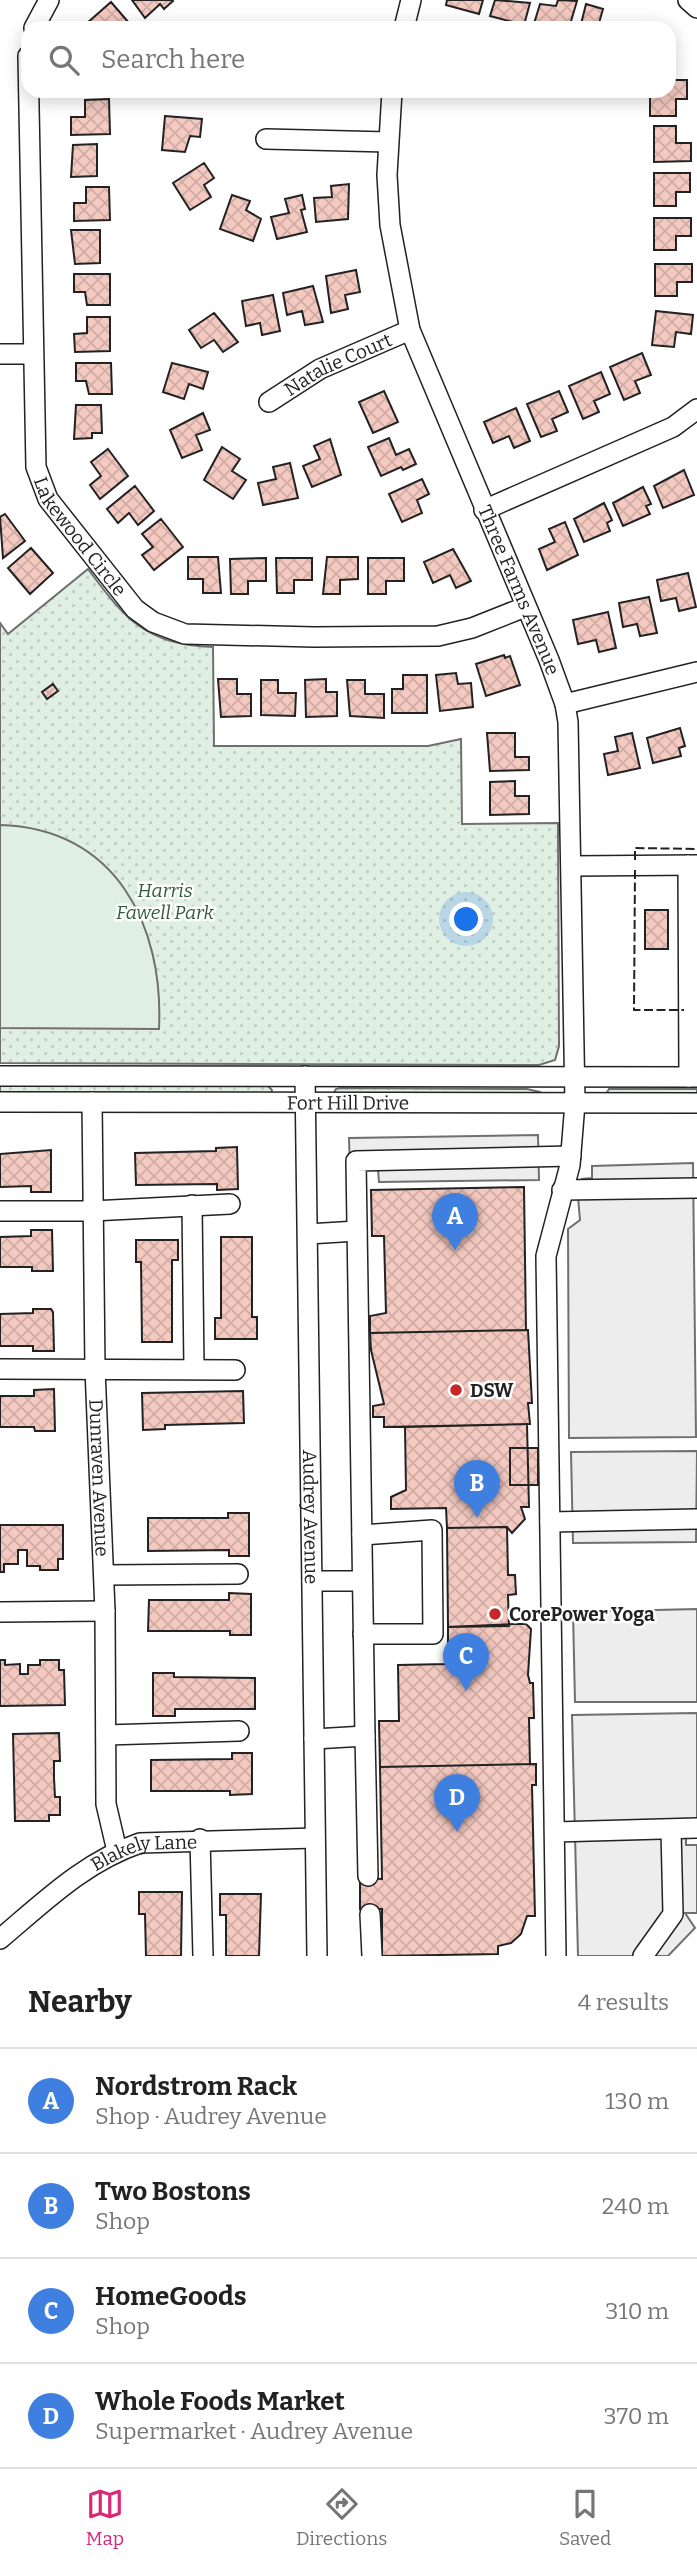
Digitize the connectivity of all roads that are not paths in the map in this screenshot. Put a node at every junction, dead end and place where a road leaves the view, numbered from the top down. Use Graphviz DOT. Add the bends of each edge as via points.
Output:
graph roads {
  1 [pos="49,0"];
  2 [pos="411,0"];
  3 [pos="688,0"];
  4 [pos="697,8"];
  5 [pos="38,21"];
  6 [pos="406,21"];
  7 [pos="29,98"];
  8 [pos="391,98"];
  9 [pos="266,139"];
  10 [pos="388,142"];
  11 [pos="410,330"];
  12 [pos="0,354"];
  13 [pos="33,354"];
  14 [pos="269,402"];
  15 [pos="697,409"];
  16 [pos="484,510"];
  17 [pos="525,607"];
  18 [pos="697,672"];
  19 [pos="565,704"];
  20 [pos="572,866"];
  21 [pos="693,866"];
  22 [pos="0,1076"];
  23 [pos="305,1076"];
  24 [pos="575,1077"];
  25 [pos="693,1077"];
  26 [pos="0,1102"];
  27 [pos="92,1102"];
  28 [pos="306,1103"];
  29 [pos="575,1103"];
  30 [pos="689,1103"];
  31 [pos="697,1119"];
  32 [pos="571,1156"];
  33 [pos="697,1188"];
  34 [pos="562,1190"];
  35 [pos="230,1204"];
  36 [pos="192,1205"];
  37 [pos="92,1211"];
  38 [pos="0,1212"];
  39 [pos="357,1231"];
  40 [pos="307,1234"];
  41 [pos="0,1368"];
  42 [pos="95,1369"];
  43 [pos="194,1369"];
  44 [pos="235,1370"];
  45 [pos="697,1519"];
  46 [pos="550,1522"];
  47 [pos="362,1535"];
  48 [pos="238,1574"];
  49 [pos="104,1575"];
  50 [pos="312,1581"];
  51 [pos="362,1581"];
  52 [pos="106,1611"];
  53 [pos="0,1612"];
  54 [pos="363,1634"];
  55 [pos="239,1731"];
  56 [pos="106,1735"];
  57 [pos="365,1736"];
  58 [pos="314,1740"];
  59 [pos="697,1828"];
  60 [pos="671,1830"];
  61 [pos="555,1832"];
  62 [pos="315,1838"];
  63 [pos="200,1839"];
  64 [pos="117,1851"];
  65 [pos="368,1876"];
  66 [pos="370,1914"];
  67 [pos="0,1939"];
  68 [pos="203,1956"];
  69 [pos="317,1956"];
  70 [pos="372,1956"];
  71 [pos="556,1956"];
  72 [pos="643,1956"];
  1 -- 5 [label="street"];
  2 -- 6 [label="street"];
  3 -- 4 [label="street"];
  7 -- 13 [label="street, Lakewood Circle"];
  8 -- 10 [label="street, Three Farms Avenue"];
  9 -- 10 [label="street"];
  10 -- 11 [label="street, Three Farms Avenue" via="390,225"];
  11 -- 14 [label="street, Natalie Court" via="320,369"];
  11 -- 16 [label="street, Three Farms Avenue"];
  12 -- 13 [label="street"];
  13 -- 17 [label="street, Lakewood Circle" via="33,444 48,499 116,587 153,622 185,634 214,636 438,636"];
  15 -- 16 [label="street" via="673,427"];
  16 -- 17 [label="street, Three Farms Avenue"];
  17 -- 19 [label="street, Three Farms Avenue"];
  18 -- 19 [label="street"];
  19 -- 20 [label="street, Three Farms Avenue"];
  20 -- 21 [label="street"];
  20 -- 24 [label="street, Three Farms Avenue"];
  21 -- 25 [label="street"];
  22 -- 23 [label="street, Fort Hill Drive"];
  23 -- 24 [label="street, Fort Hill Drive"];
  23 -- 28 [label="street, Audrey Avenue"];
  24 -- 25 [label="street, Fort Hill Drive"];
  24 -- 29 [label="street, Three Farms Avenue"];
  26 -- 27 [label="street, Fort Hill Drive"];
  27 -- 28 [label="street, Fort Hill Drive"];
  27 -- 37 [label="street, Dunraven Avenue"];
  28 -- 29 [label="street, Fort Hill Drive"];
  28 -- 40 [label="street, Audrey Avenue"];
  29 -- 30 [label="street, Fort Hill Drive"];
  29 -- 32 [label="street, Three Farms Avenue"];
  30 -- 31 [label="street"];
  32 -- 34 [label="street, Three Farms Avenue"];
  32 -- 39 [label="street" via="356,1161"];
  33 -- 34 [label="street"];
  34 -- 46 [label="street, Three Farms Avenue" via="546,1256"];
  35 -- 36 [label="street"];
  36 -- 37 [label="street"];
  36 -- 43 [label="street"];
  37 -- 38 [label="street"];
  37 -- 42 [label="street, Dunraven Avenue"];
  39 -- 40 [label="street"];
  39 -- 47 [label="street"];
  40 -- 50 [label="street, Audrey Avenue"];
  41 -- 42 [label="street"];
  42 -- 43 [label="street"];
  42 -- 49 [label="street, Dunraven Avenue"];
  43 -- 44 [label="street"];
  45 -- 46 [label="street"];
  46 -- 61 [label="street, Three Farms Avenue"];
  47 -- 51 [label="street"];
  47 -- 54 [label="street" via="432,1530 433,1634"];
  48 -- 49 [label="street"];
  49 -- 52 [label="street, Dunraven Avenue"];
  50 -- 51 [label="street"];
  50 -- 58 [label="street, Audrey Avenue"];
  51 -- 54 [label="street"];
  52 -- 53 [label="street"];
  52 -- 56 [label="street, Dunraven Avenue"];
  54 -- 57 [label="street"];
  55 -- 56 [label="street"];
  56 -- 64 [label="street, Dunraven Avenue" via="106,1804"];
  57 -- 58 [label="street"];
  57 -- 65 [label="street"];
  58 -- 62 [label="street, Audrey Avenue"];
  59 -- 60 [label="street"];
  60 -- 61 [label="street"];
  60 -- 72 [label="street" via="673,1914"];
  61 -- 71 [label="street, Three Farms Avenue"];
  62 -- 63 [label="street, Blakely Lane"];
  62 -- 69 [label="street, Audrey Avenue"];
  63 -- 64 [label="street, Blakely Lane" via="140,1843"];
  63 -- 68 [label="street"];
  64 -- 67 [label="street, Blakely Lane" via="78,1874"];
  66 -- 70 [label="street"];
}
